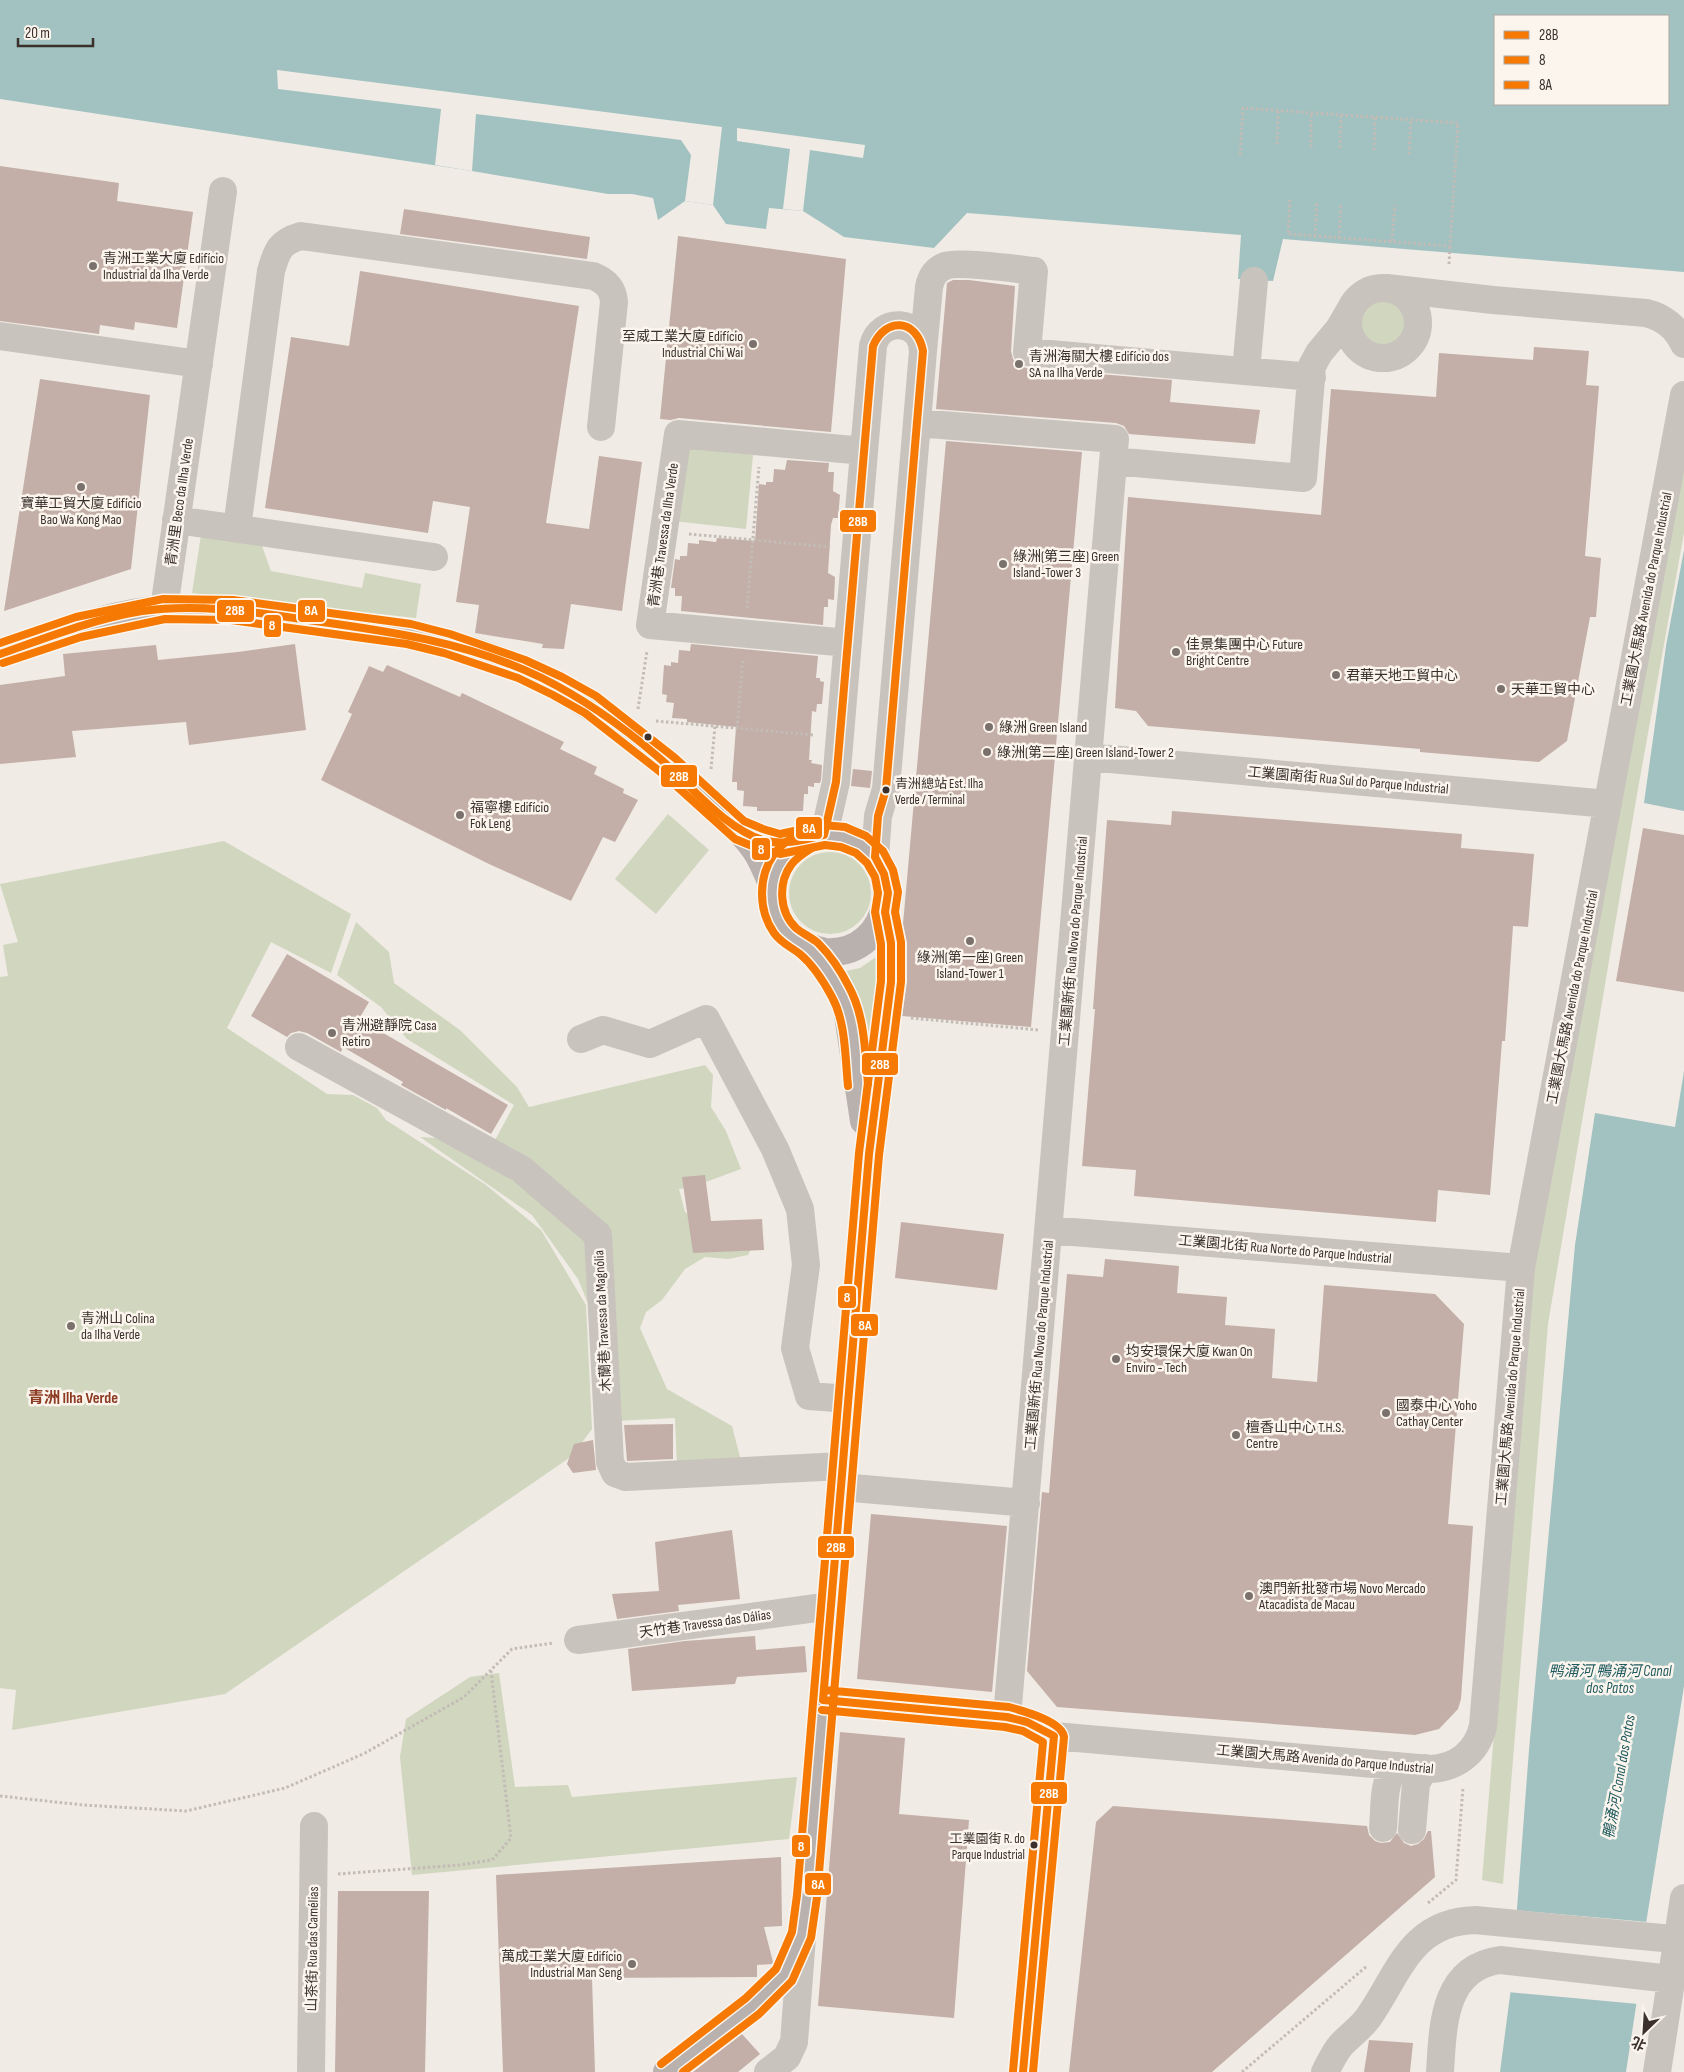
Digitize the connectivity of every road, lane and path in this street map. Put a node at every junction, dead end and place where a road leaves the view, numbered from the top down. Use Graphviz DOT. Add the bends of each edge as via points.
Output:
graph roads {
  1 [pos="1278,111"];
  2 [pos="1311,113"];
  3 [pos="1341,115"];
  4 [pos="1375,117"];
  5 [pos="1412,120"];
  6 [pos="1277,144"];
  7 [pos="1311,146"];
  8 [pos="1340,148"];
  9 [pos="1374,150"];
  10 [pos="1409,154"];
  11 [pos="1240,155"];
  12 [pos="223,191"];
  13 [pos="1290,199"];
  14 [pos="1317,200"];
  15 [pos="1341,203"];
  16 [pos="1395,205"];
  17 [pos="1315,236"];
  18 [pos="1339,238"];
  19 [pos="1392,242"];
  20 [pos="1450,246"];
  21 [pos="1448,264"];
  22 [pos="1254,281"];
  23 [pos="1387,288"];
  24 [pos="1493,300"];
  25 [pos="928,303"];
  26 [pos="1350,310"];
  27 [pos="902,325"];
  28 [pos="0,336"];
  29 [pos="1414,340"];
  30 [pos="1684,344"];
  31 [pos="924,351"];
  32 [pos="1374,357"];
  33 [pos="199,364"];
  34 [pos="1246,371"];
  35 [pos="1312,374"];
  36 [pos="1684,394"];
  37 [pos="917,422"];
  38 [pos="601,427"];
  39 [pos="762,442"];
  40 [pos="864,451"];
  41 [pos="1113,461"];
  42 [pos="176,520"];
  43 [pos="237,528"];
  44 [pos="664,532"];
  45 [pos="753,540"];
  46 [pos="856,549"];
  47 [pos="434,557"];
  48 [pos="164,609"];
  49 [pos="650,625"];
  50 [pos="745,634"];
  51 [pos="848,643"];
  52 [pos="0,654"];
  53 [pos="715,726"];
  54 [pos="737,728"];
  55 [pos="635,729"];
  56 [pos="840,737"];
  57 [pos="1088,757"];
  58 [pos="708,802"];
  59 [pos="1608,804"];
  60 [pos="739,830"];
  61 [pos="815,838"];
  62 [pos="875,857"];
  63 [pos="772,884"];
  64 [pos="885,912"];
  65 [pos="807,947"];
  66 [pos="886,1016"];
  67 [pos="1065,1033"];
  68 [pos="581,1039"];
  69 [pos="299,1047"];
  70 [pos="868,1154"];
  71 [pos="1048,1230"];
  72 [pos="1521,1268"];
  73 [pos="849,1399"];
  74 [pos="842,1476"];
  75 [pos="1026,1503"];
  76 [pos="831,1606"];
  77 [pos="578,1640"];
  78 [pos="491,1671"];
  79 [pos="823,1700"];
  80 [pos="1007,1717"];
  81 [pos="1054,1736"];
  82 [pos="1465,1757"];
  83 [pos="1400,1771"];
  84 [pos="0,1796"];
  85 [pos="314,1826"];
  86 [pos="1383,1828"];
  87 [pos="1412,1830"];
  88 [pos="313,1876"];
  89 [pos="1684,1898"];
  90 [pos="1426,1904"];
  91 [pos="802,1935"];
  92 [pos="1677,1939"];
  93 [pos="1369,1962"];
  94 [pos="1667,1978"];
  95 [pos="311,2072"];
  96 [pos="667,2072"];
  97 [pos="768,2072"];
  98 [pos="1023,2072"];
  99 [pos="1242,2072"];
  100 [pos="1325,2072"];
  101 [pos="1440,2072"];
  102 [pos="1657,2072"];
  1 -- 2 [label="path"];
  1 -- 6 [label="path"];
  1 -- 11 [label="path" via="1243,108"];
  2 -- 3 [label="path"];
  2 -- 7 [label="path"];
  3 -- 4 [label="path"];
  3 -- 8 [label="path"];
  4 -- 5 [label="path"];
  4 -- 9 [label="path"];
  5 -- 10 [label="path"];
  5 -- 20 [label="path" via="1458,123"];
  12 -- 33 [label="street, 青洲里 Beco da Ilha Verde"];
  13 -- 17 [label="path" via="1288,234"];
  14 -- 17 [label="path"];
  15 -- 18 [label="path"];
  16 -- 19 [label="path"];
  17 -- 18 [label="path"];
  18 -- 19 [label="path"];
  19 -- 20 [label="path"];
  20 -- 21 [label="path"];
  22 -- 34 [label="street"];
  23 -- 24 [label="street"];
  23 -- 26 [label="street" via="1365,292"];
  23 -- 29 [label="street" via="1403,294 1415,309 1418,326"];
  24 -- 29 [label="street" via="1462,304 1445,312 1430,322"];
  24 -- 30 [label="street" via="1646,313 1669,324"];
  25 -- 27 [label="street" via="920,318"];
  25 -- 31 [label="street"];
  25 -- 34 [label="street" via="932,278 946,265 1034,271 1027,352"];
  26 -- 32 [label="street" via="1347,324 1351,339 1363,352"];
  26 -- 35 [label="street" via="1316,358"];
  27 -- 31 [label="street" via="916,332"];
  27 -- 40 [label="street" via="883,329 874,342"];
  28 -- 33 [label="street"];
  29 -- 32 [label="street" via="1397,355"];
  31 -- 37 [label="street"];
  32 -- 35 [label="street" via="1335,357 1320,364"];
  33 -- 42 [label="street, 青洲里 Beco da Ilha Verde"];
  34 -- 35 [label="street"];
  35 -- 41 [label="street" via="1303,478"];
  36 -- 59 [label="street, 工業園大馬路 Avenida do Parque Industrial"];
  37 -- 41 [label="street, 工業園新街 Rua Nova do Parque Industrial" via="1115,439"];
  37 -- 62 [label="street" via="886,789 878,816"];
  38 -- 43 [label="street" via="614,302 610,286 603,280 593,276 301,236 282,244 271,271"];
  39 -- 40 [label="street, 青洲巷 Travessa da Ilha Verde"];
  39 -- 44 [label="street, 青洲巷 Travessa da Ilha Verde" via="678,434"];
  39 -- 45 [label="path"];
  40 -- 46 [label="street"];
  41 -- 57 [label="street, 工業園新街 Rua Nova do Parque Industrial"];
  42 -- 43 [label="street"];
  42 -- 48 [label="street, 青洲里 Beco da Ilha Verde"];
  43 -- 47 [label="street"];
  44 -- 45 [label="path"];
  44 -- 49 [label="street, 青洲巷 Travessa da Ilha Verde"];
  45 -- 46 [label="path"];
  45 -- 50 [label="path"];
  46 -- 51 [label="street"];
  48 -- 52 [label="main road" via="78,627"];
  48 -- 55 [label="main road" via="232,610 448,637 592,700"];
  49 -- 50 [label="street, 青洲巷 Travessa da Ilha Verde"];
  49 -- 55 [label="path"];
  50 -- 51 [label="street, 青洲巷 Travessa da Ilha Verde"];
  50 -- 54 [label="path"];
  51 -- 56 [label="street"];
  53 -- 54 [label="path"];
  53 -- 55 [label="path"];
  53 -- 58 [label="path"];
  54 -- 56 [label="path"];
  55 -- 58 [label="main road"];
  56 -- 61 [label="street" via="836,782"];
  57 -- 59 [label="street, 工業園南街 Rua Sul do Parque Industrial"];
  57 -- 67 [label="street, 工業園新街 Rua Nova do Parque Industrial"];
  58 -- 60 [label="main road"];
  59 -- 72 [label="street, 工業園大馬路 Avenida do Parque Industrial"];
  60 -- 61 [label="main road" via="780,844"];
  60 -- 63 [label="main road" via="755,848"];
  61 -- 62 [label="main road" via="843,837 861,844"];
  61 -- 63 [label="main road" via="790,851 778,866"];
  62 -- 64 [label="main road" via="884,874 888,893"];
  63 -- 65 [label="main road" via="772,903 778,921 790,936"];
  64 -- 65 [label="main road" via="876,929 862,942 844,950 825,952"];
  64 -- 66 [label="main road" via="891,943 891,982"];
  65 -- 70 [label="main road" via="832,977 847,1008"];
  66 -- 67 [label="path"];
  66 -- 70 [label="main road"];
  67 -- 71 [label="street, 工業園新街 Rua Nova do Parque Industrial"];
  68 -- 73 [label="street" via="603,1030 650,1044 706,1019 775,1149 800,1209 806,1265 795,1348 810,1396"];
  69 -- 74 [label="street, 木蘭巷 Travessa da Magnólia" via="520,1169 598,1235 610,1462 615,1473 626,1477"];
  70 -- 73 [label="main road"];
  71 -- 72 [label="street, 工業園北街 Rua Norte do Parque Industrial"];
  71 -- 75 [label="street, 工業園新街 Rua Nova do Parque Industrial"];
  72 -- 82 [label="street, 工業園大馬路 Avenida do Parque Industrial" via="1483,1726 1479,1739"];
  73 -- 74 [label="main road"];
  74 -- 75 [label="street, 木蘭巷 Travessa da Magnólia"];
  74 -- 76 [label="main road"];
  75 -- 80 [label="street, 工業園新街 Rua Nova do Parque Industrial"];
  76 -- 77 [label="street, 天竹巷 Travessa das Dálias"];
  76 -- 79 [label="main road"];
  77 -- 78 [label="path" via="512,1650"];
  78 -- 84 [label="path" via="464,1697 365,1753 285,1788 186,1811"];
  78 -- 88 [label="path" via="511,1838 492,1860"];
  79 -- 80 [label="street, 工業園大馬路 Avenida do Parque Industrial"];
  79 -- 91 [label="main road"];
  80 -- 81 [label="street, 工業園大馬路 Avenida do Parque Industrial" via="1027,1722"];
  81 -- 83 [label="street, 工業園大馬路 Avenida do Parque Industrial"];
  81 -- 98 [label="street"];
  82 -- 83 [label="street, 工業園大馬路 Avenida do Parque Industrial" via="1448,1766"];
  82 -- 90 [label="path" via="1456,1880"];
  83 -- 86 [label="street"];
  83 -- 87 [label="street"];
  85 -- 88 [label="street, 山茶街 Rua das Camélias"];
  88 -- 95 [label="street, 山茶街 Rua das Camélias"];
  89 -- 92 [label="street"];
  91 -- 96 [label="main road" via="784,1975 753,2006"];
  91 -- 97 [label="street" via="794,2042 787,2057"];
  92 -- 94 [label="street"];
  92 -- 100 [label="street" via="1475,1920 1442,1926 1421,1940 1404,1958 1364,2022 1336,2052"];
  93 -- 99 [label="path" via="1365,1969"];
  94 -- 101 [label="street" via="1500,1960 1488,1963 1469,1974 1451,1998 1444,2019"];
  94 -- 102 [label="street"];
}
